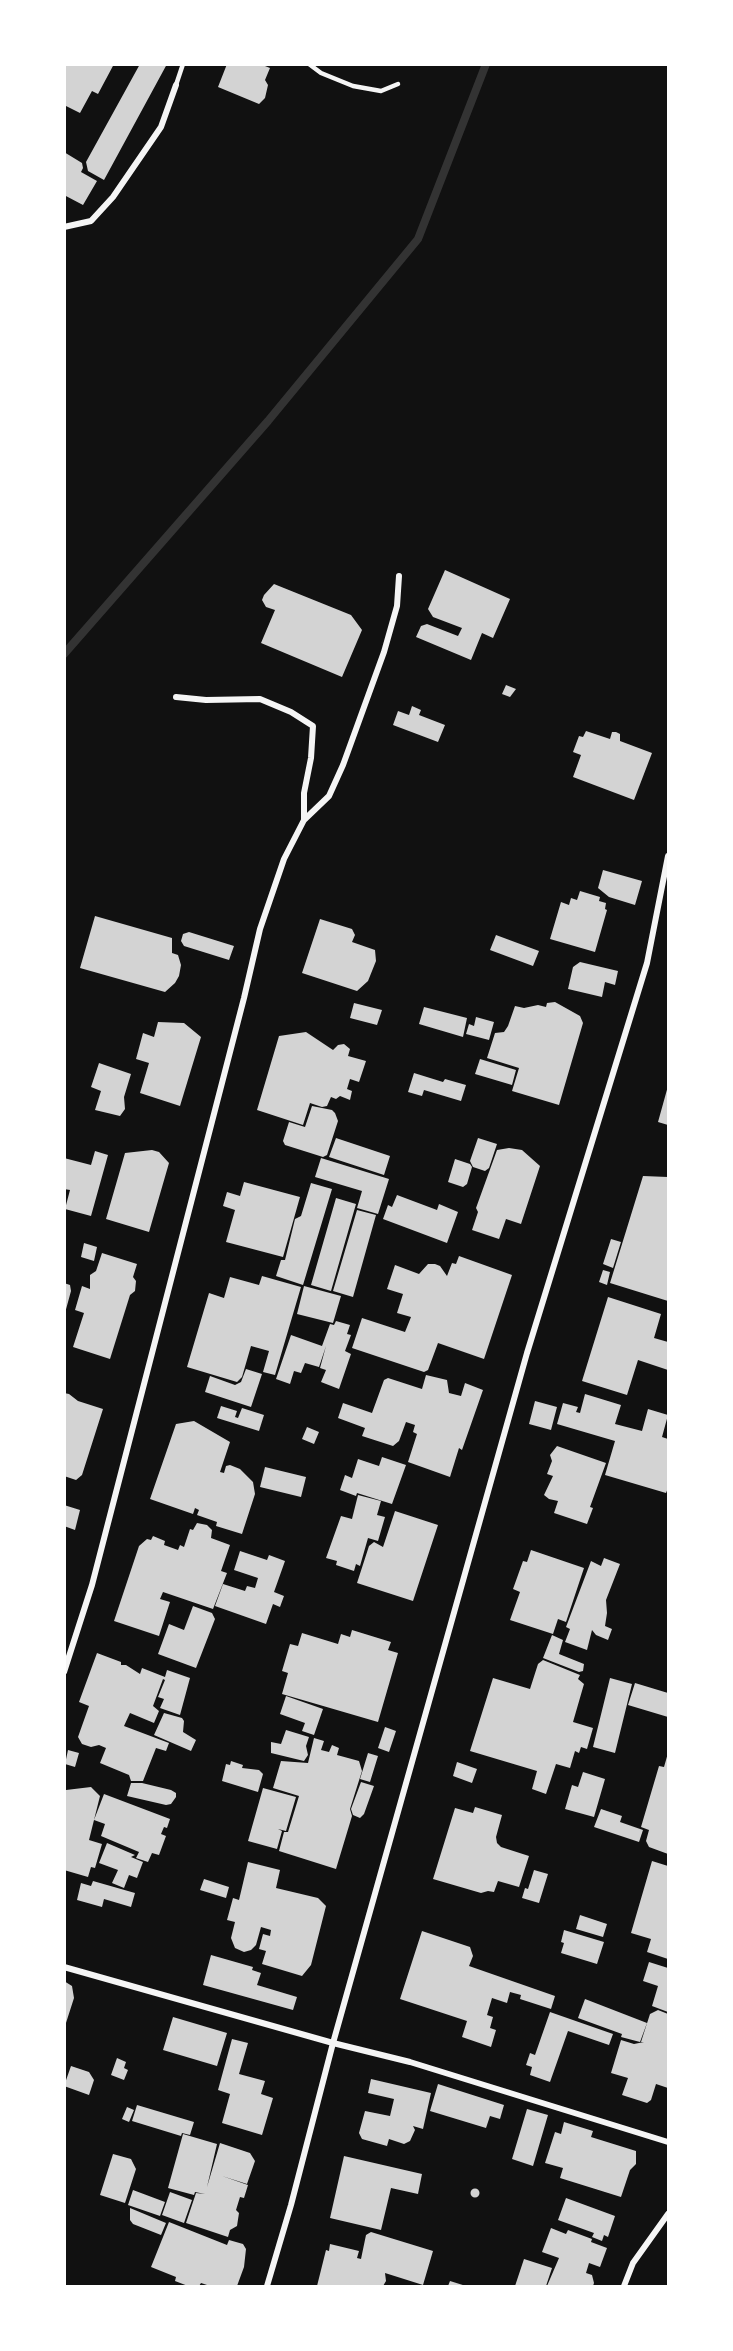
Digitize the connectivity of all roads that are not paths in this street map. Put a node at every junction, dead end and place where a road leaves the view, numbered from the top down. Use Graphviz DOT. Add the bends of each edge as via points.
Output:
graph roads {
  1 [pos="183,64"];
  2 [pos="309,64"];
  3 [pos="398,84"];
  4 [pos="176,85"];
  5 [pos="64,227"];
  6 [pos="399,576"];
  7 [pos="176,697"];
  8 [pos="304,820"];
  9 [pos="669,856"];
  10 [pos="64,1672"];
  11 [pos="64,1966"];
  12 [pos="333,2043"];
  13 [pos="669,2142"];
  14 [pos="669,2214"];
  15 [pos="267,2286"];
  16 [pos="624,2286"];
  1 -- 4 [label="lane"];
  2 -- 3 [label="lane" via="353,86 381,91"];
  4 -- 5 [label="street" via="161,127 113,196 91,221"];
  6 -- 8 [label="street" via="397,606 384,652 343,765 329,796"];
  7 -- 8 [label="street" via="260,699 313,726"];
  8 -- 10 [label="street" via="284,859 260,929 92,1585"];
  9 -- 12 [label="street" via="647,963 527,1353"];
  11 -- 12 [label="street"];
  12 -- 13 [label="street" via="420,2065"];
  12 -- 15 [label="street"];
  14 -- 16 [label="street" via="633,2263"];
}
